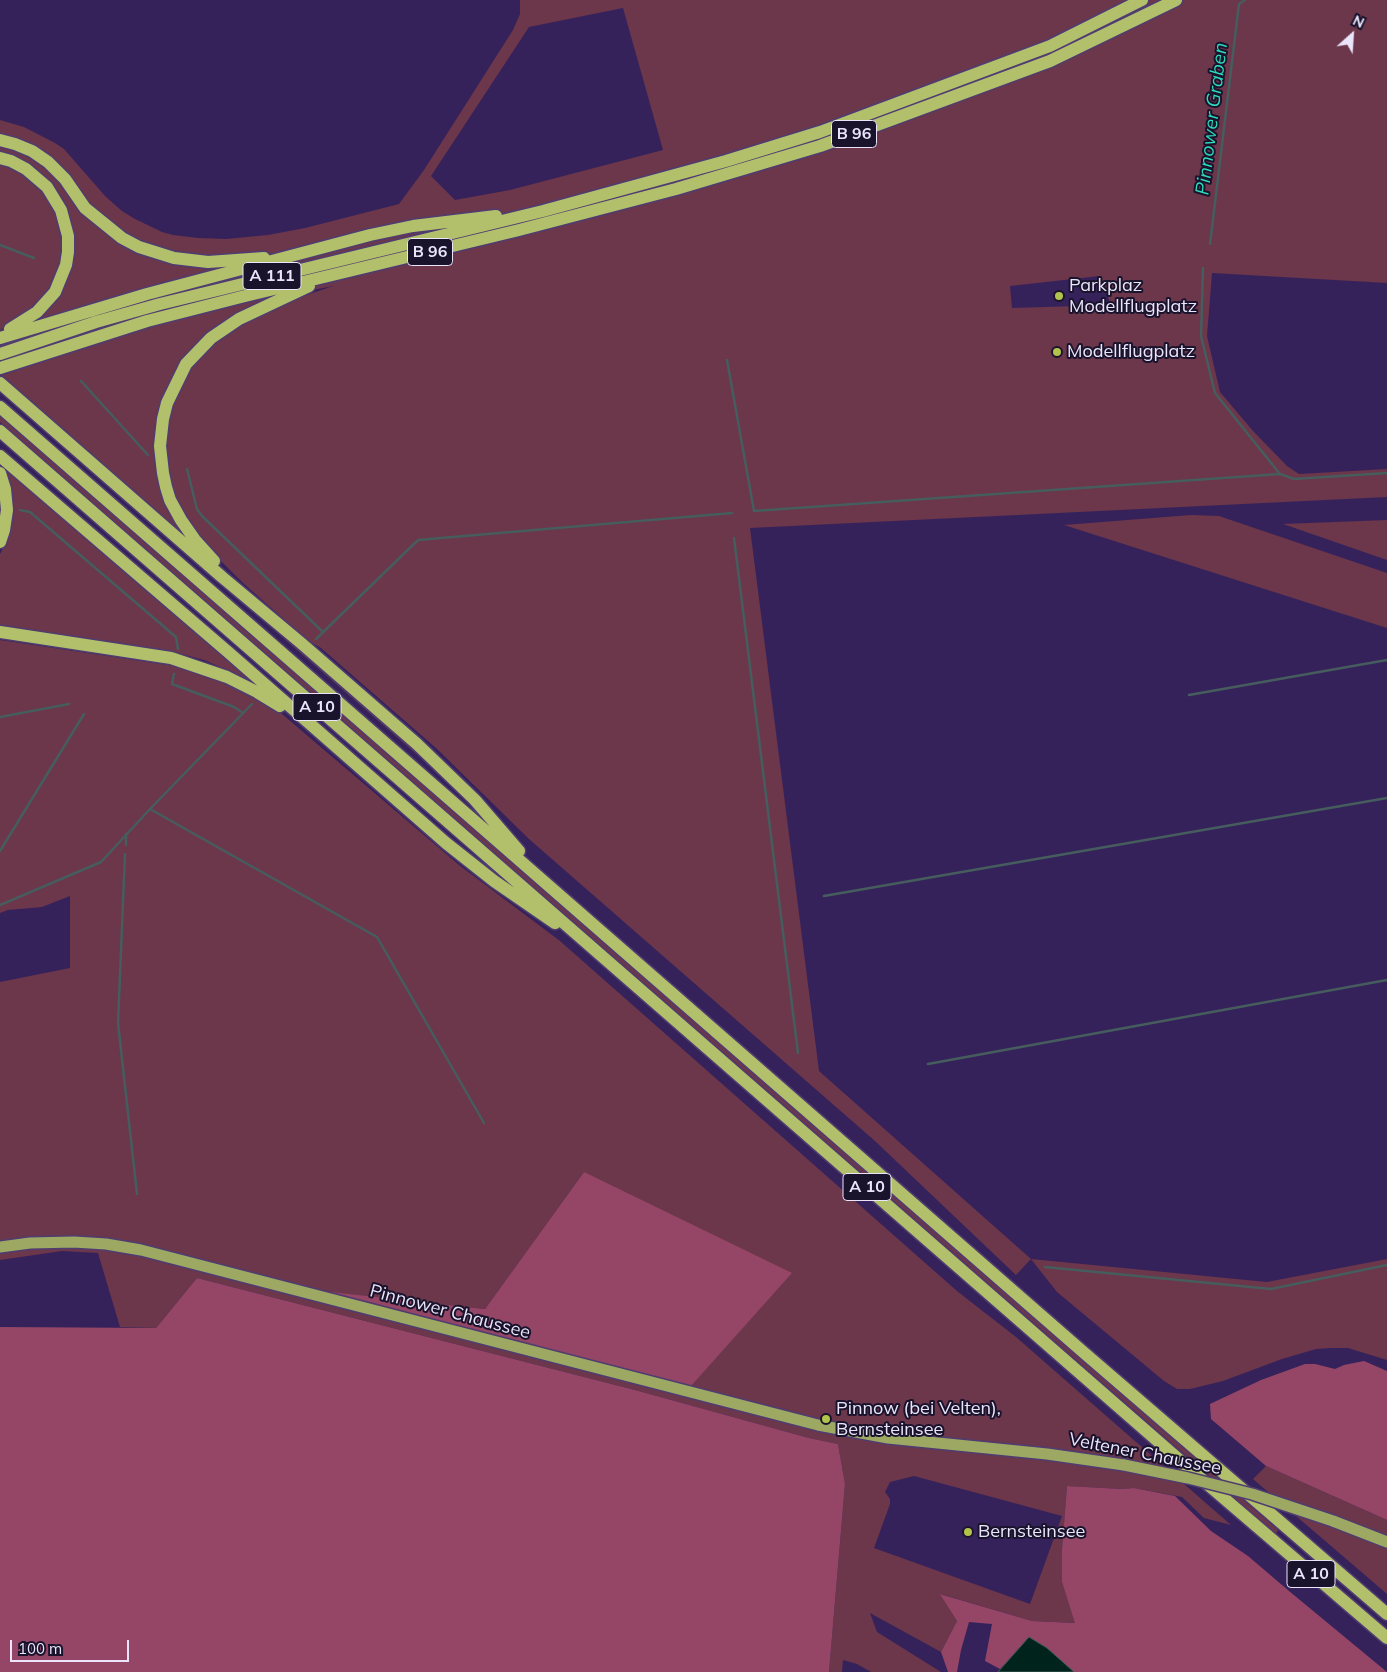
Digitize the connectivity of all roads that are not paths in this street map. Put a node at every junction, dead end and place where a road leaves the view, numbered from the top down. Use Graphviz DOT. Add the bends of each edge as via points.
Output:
graph roads {
  1 [pos="1142,0"];
  2 [pos="1176,0"];
  3 [pos="0,140"];
  4 [pos="0,158"];
  5 [pos="543,211"];
  6 [pos="304,253"];
  7 [pos="340,274"];
  8 [pos="0,337"];
  9 [pos="3,353"];
  10 [pos="0,368"];
  11 [pos="0,384"];
  12 [pos="0,407"];
  13 [pos="0,431"];
  14 [pos="0,456"];
  15 [pos="0,473"];
  16 [pos="0,542"];
  17 [pos="282,627"];
  18 [pos="0,632"];
  19 [pos="361,768"];
  20 [pos="549,885"];
  21 [pos="601,954"];
  22 [pos="0,1247"];
  23 [pos="888,1438"];
  24 [pos="1387,1542"];
  25 [pos="1387,1614"];
  26 [pos="1387,1638"];
  1 -- 5 [label="highway, B 96" via="1050,46 820,132 707,167"];
  2 -- 7 [label="highway, B 96" via="1050,61 820,146 676,189"];
  3 -- 6 [label="highway" via="24,148 48,162 65,179 85,208 122,238 139,247 174,258 208,262"];
  4 -- 8 [label="highway" via="18,164 47,187 61,210 68,245 64,271 50,298 37,312"];
  5 -- 6 [label="highway" via="413,226"];
  5 -- 9 [label="highway, A 111" via="160,304"];
  6 -- 8 [label="highway"];
  7 -- 10 [label="highway, A 111" via="147,321"];
  7 -- 17 [label="highway" via="250,313 211,338 179,377 163,419 160,446 163,473 178,515 203,549"];
  11 -- 17 [label="highway"];
  12 -- 20 [label="highway, A 10"];
  13 -- 21 [label="highway, A 10"];
  14 -- 19 [label="highway"];
  15 -- 16 [label="highway" via="8,510"];
  17 -- 20 [label="highway" via="461,786"];
  18 -- 19 [label="highway" via="163,656 227,677 279,705"];
  19 -- 21 [label="highway" via="469,862"];
  20 -- 25 [label="highway, A 10"];
  21 -- 26 [label="highway, A 10"];
  22 -- 23 [label="main road, Pinnower Chaussee" via="74,1242 141,1250 766,1412 856,1434"];
  23 -- 24 [label="main road, Veltener Chaussee, bridge" via="1047,1454 1188,1478 1252,1494"];
}
